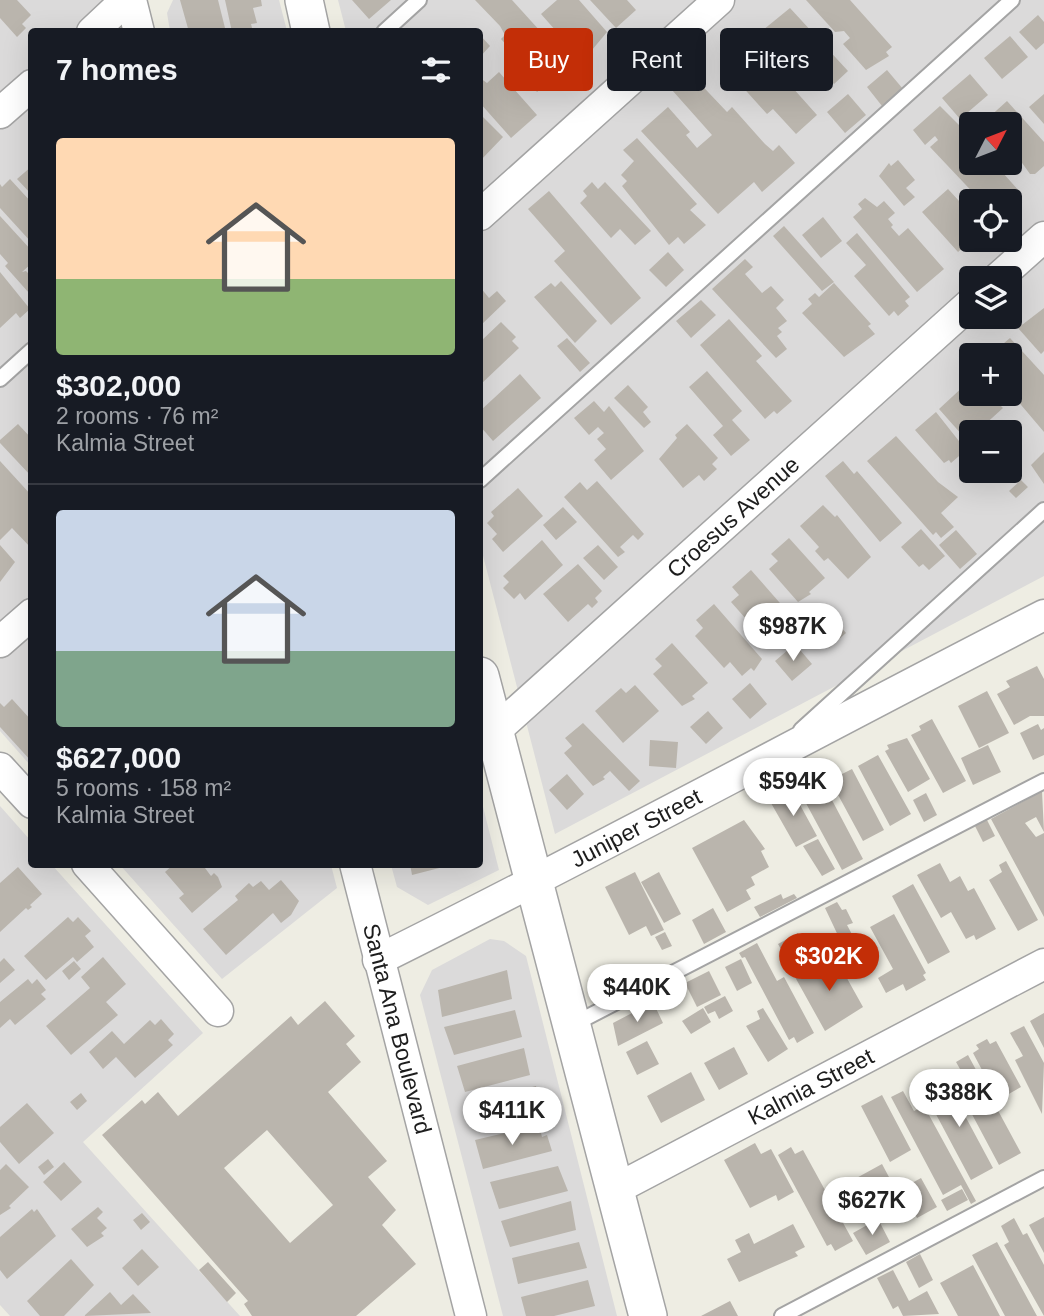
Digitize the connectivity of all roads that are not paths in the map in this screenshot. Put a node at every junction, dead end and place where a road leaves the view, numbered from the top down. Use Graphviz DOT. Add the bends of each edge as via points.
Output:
graph roads {
  1 [pos="129,0"];
  2 [pos="304,0"];
  3 [pos="419,0"];
  4 [pos="719,0"];
  5 [pos="1012,0"];
  6 [pos="97,28"];
  7 [pos="138,28"];
  8 [pos="310,28"];
  9 [pos="388,28"];
  10 [pos="28,88"];
  11 [pos="0,113"];
  12 [pos="483,212"];
  13 [pos="1044,237"];
  14 [pos="1011,266"];
  15 [pos="959,314"];
  16 [pos="28,354"];
  17 [pos="0,379"];
  18 [pos="483,477"];
  19 [pos="1044,510"];
  20 [pos="1044,615"];
  21 [pos="28,618"];
  22 [pos="0,642"];
  23 [pos="483,687"];
  24 [pos="495,732"];
  25 [pos="775,753"];
  26 [pos="0,768"];
  27 [pos="1044,781"];
  28 [pos="28,799"];
  29 [pos="91,868"];
  30 [pos="356,868"];
  31 [pos="533,883"];
  32 [pos="378,960"];
  33 [pos="1044,964"];
  34 [pos="218,1011"];
  35 [pos="573,1025"];
  36 [pos="1044,1178"];
  37 [pos="616,1189"];
  38 [pos="471,1316"];
  39 [pos="648,1316"];
  40 [pos="782,1316"];
  1 -- 6 [label="street"];
  1 -- 7 [label="street"];
  2 -- 8 [label="street"];
  3 -- 9 [label="lane"];
  4 -- 12 [label="street"];
  5 -- 18 [label="lane"];
  10 -- 11 [label="street"];
  13 -- 14 [label="street"];
  15 -- 24 [label="street, Croesus Avenue"];
  16 -- 17 [label="lane"];
  19 -- 25 [label="lane"];
  20 -- 25 [label="street, Juniper Street"];
  21 -- 22 [label="street"];
  23 -- 24 [label="street"];
  24 -- 31 [label="street"];
  25 -- 31 [label="street, Juniper Street"];
  26 -- 28 [label="street"];
  27 -- 35 [label="lane"];
  29 -- 34 [label="street"];
  30 -- 32 [label="street, Santa Ana Boulevard"];
  31 -- 32 [label="street, Juniper Street"];
  31 -- 35 [label="street"];
  32 -- 38 [label="street, Santa Ana Boulevard"];
  33 -- 37 [label="street, Kalmia Street"];
  35 -- 37 [label="street"];
  36 -- 40 [label="lane"];
  37 -- 39 [label="street"];
}
